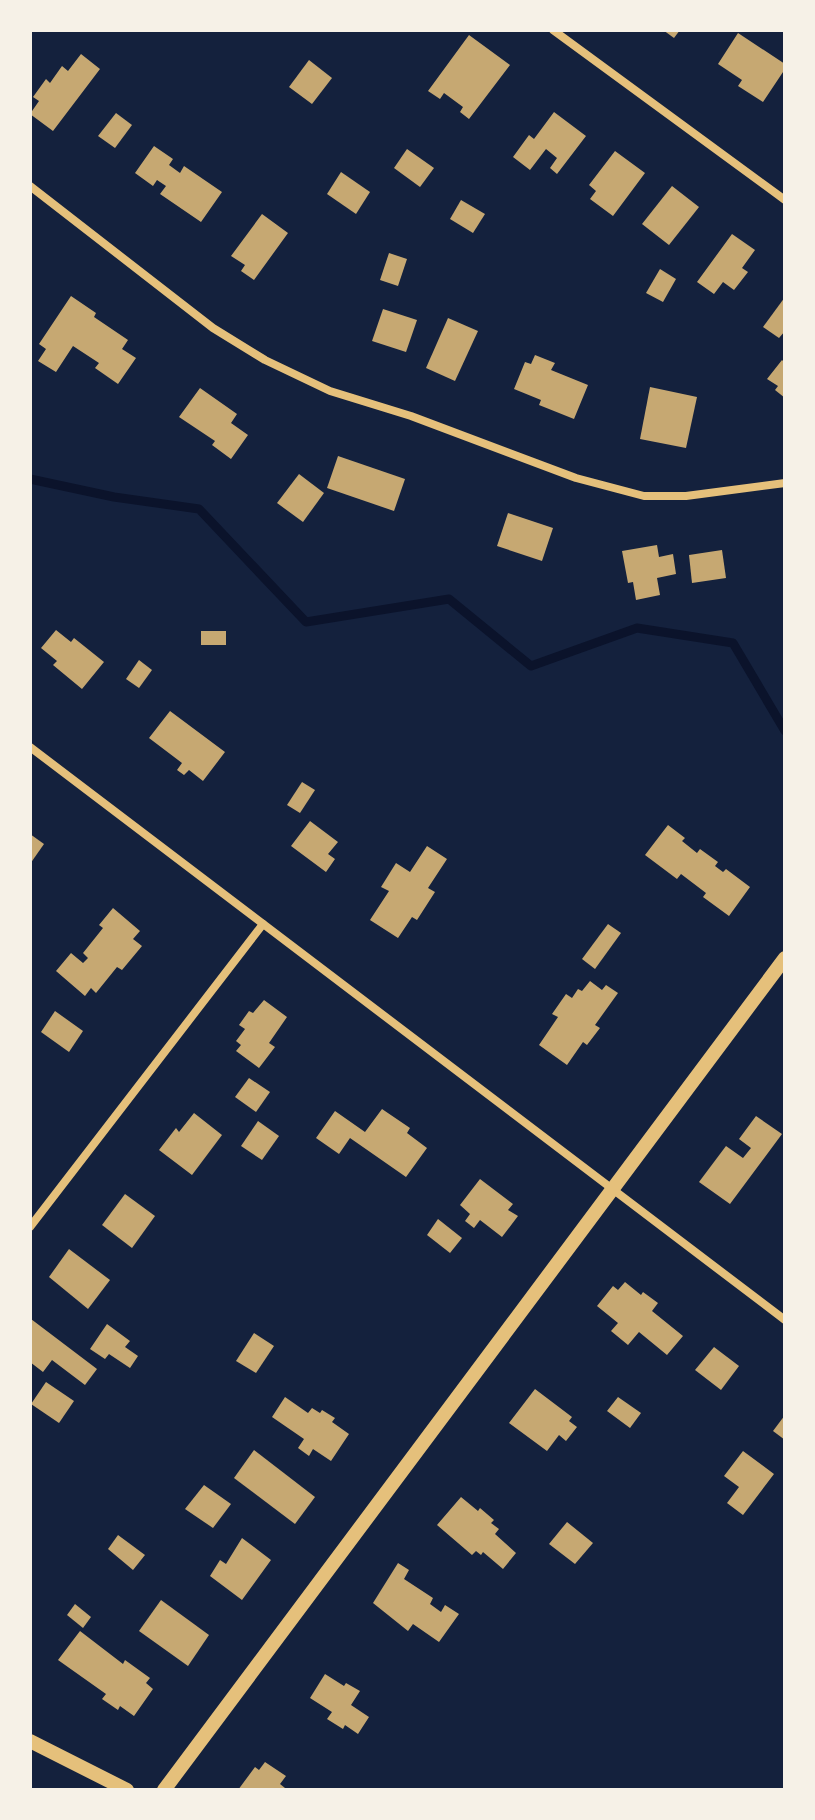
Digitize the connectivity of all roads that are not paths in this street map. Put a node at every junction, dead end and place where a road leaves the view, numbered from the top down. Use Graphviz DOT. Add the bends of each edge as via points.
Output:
graph roads {
  1 [pos="553,30"];
  2 [pos="30,186"];
  3 [pos="785,200"];
  4 [pos="785,483"];
  5 [pos="30,747"];
  6 [pos="263,924"];
  7 [pos="785,958"];
  8 [pos="611,1188"];
  9 [pos="30,1227"];
  10 [pos="785,1320"];
  11 [pos="30,1741"];
  12 [pos="127,1790"];
  13 [pos="164,1790"];
  1 -- 3 [label="street"];
  2 -- 4 [label="street" via="213,328 330,391 576,478 644,496"];
  5 -- 6 [label="street"];
  6 -- 8 [label="street"];
  6 -- 9 [label="street"];
  7 -- 8 [label="street"];
  8 -- 10 [label="street"];
  8 -- 13 [label="street"];
  11 -- 12 [label="street"];
}
